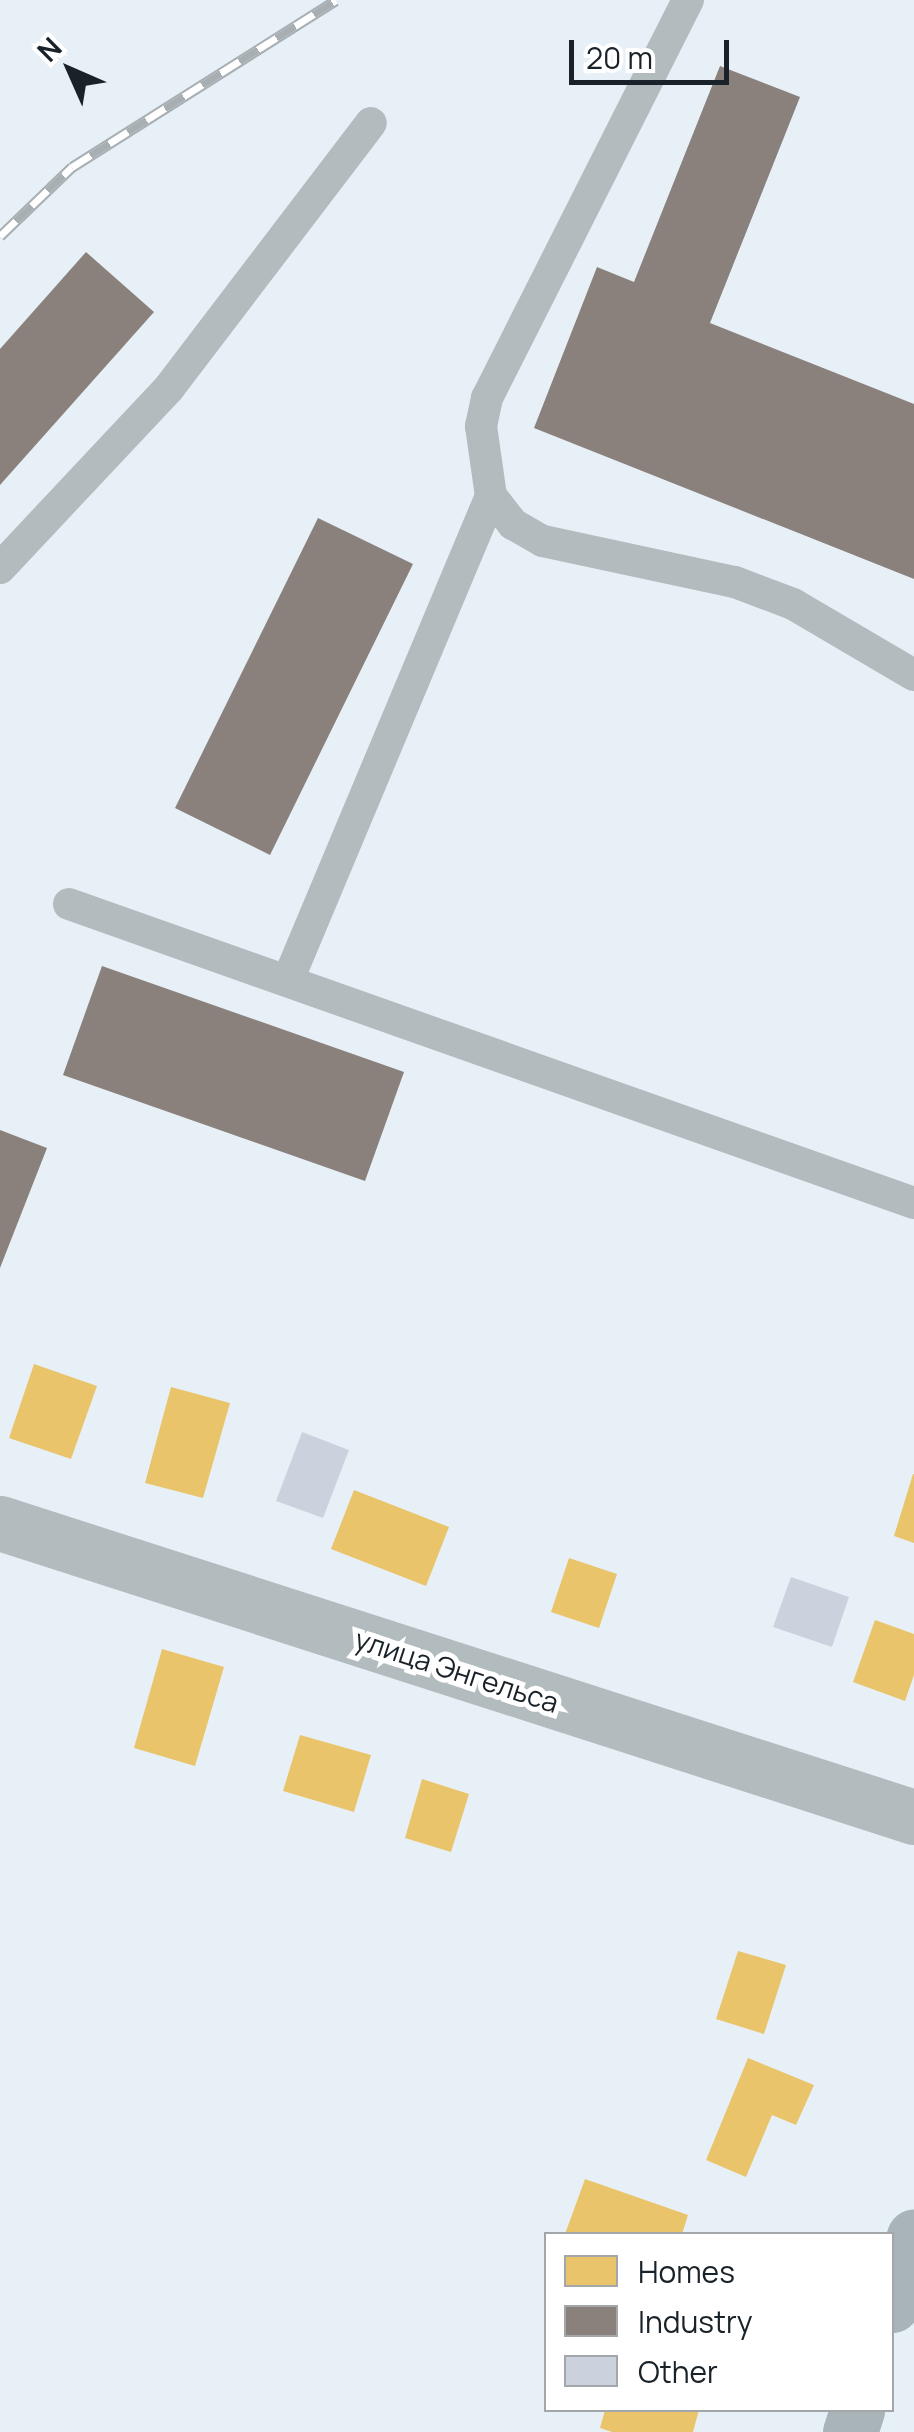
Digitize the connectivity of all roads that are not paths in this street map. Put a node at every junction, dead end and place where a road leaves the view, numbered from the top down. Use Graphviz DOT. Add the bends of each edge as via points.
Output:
graph roads {
  1 [pos="688,0"];
  2 [pos="370,123"];
  3 [pos="491,496"];
  4 [pos="0,568"];
  5 [pos="914,675"];
  6 [pos="69,904"];
  7 [pos="288,980"];
  8 [pos="914,1203"];
  9 [pos="0,1522"];
  10 [pos="914,1817"];
  11 [pos="914,2236"];
  12 [pos="894,2298"];
  1 -- 3 [label="lane" via="487,398 480,426"];
  2 -- 4 [label="lane" via="169,388"];
  3 -- 5 [label="lane" via="513,524 543,541 735,582 793,604"];
  3 -- 7 [label="lane"];
  6 -- 7 [label="lane"];
  7 -- 8 [label="lane"];
  9 -- 10 [label="street, улица Энгельса"];
  11 -- 12 [label="main road"];
}
